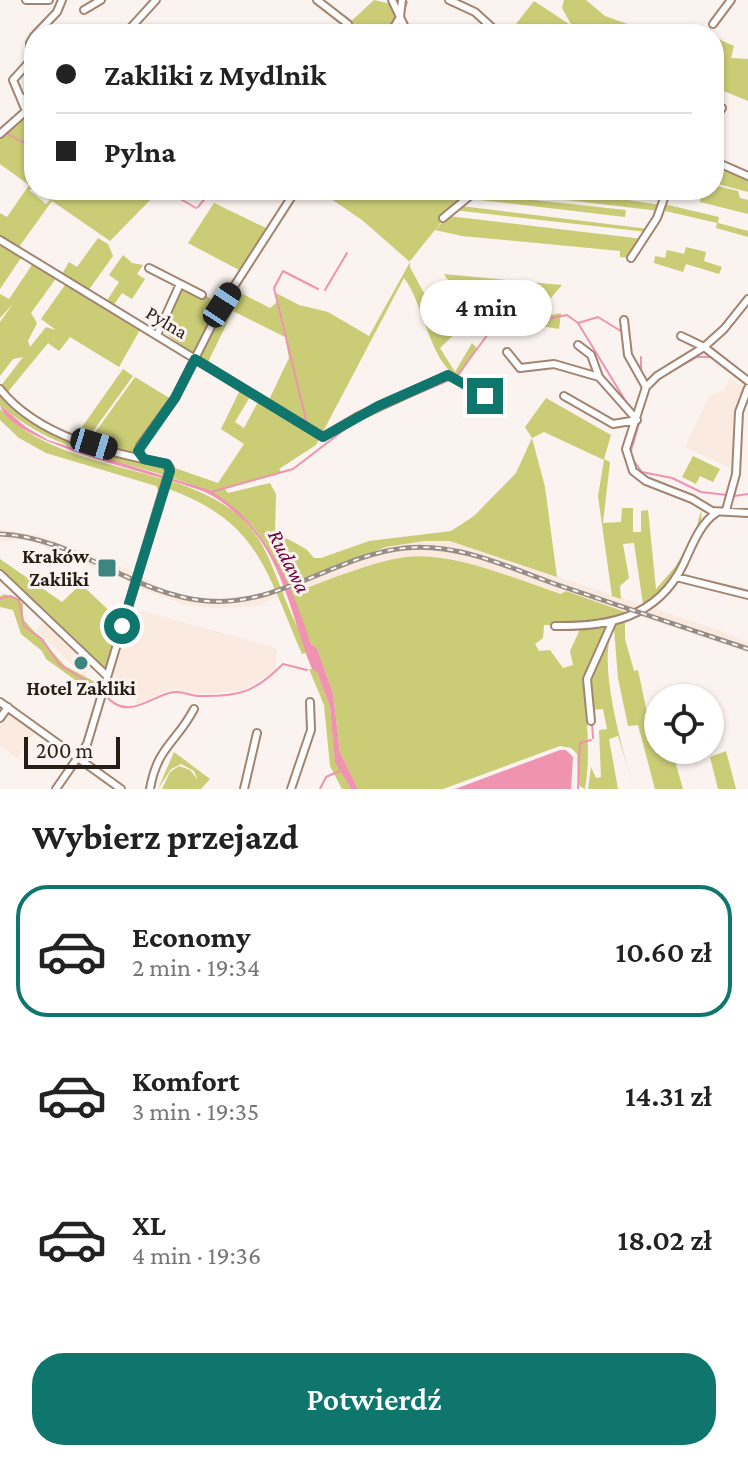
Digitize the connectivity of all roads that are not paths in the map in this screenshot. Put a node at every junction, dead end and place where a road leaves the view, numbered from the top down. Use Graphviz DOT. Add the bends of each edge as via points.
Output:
graph roads {
  1 [pos="26,0"];
  2 [pos="49,0"];
  3 [pos="62,0"];
  4 [pos="101,0"];
  5 [pos="156,0"];
  6 [pos="317,0"];
  7 [pos="393,0"];
  8 [pos="401,0"];
  9 [pos="449,0"];
  10 [pos="731,0"];
  11 [pos="84,10"];
  12 [pos="400,17"];
  13 [pos="46,24"];
  14 [pos="134,24"];
  15 [pos="348,24"];
  16 [pos="396,24"];
  17 [pos="403,24"];
  18 [pos="487,24"];
  19 [pos="713,24"];
  20 [pos="24,68"];
  21 [pos="18,95"];
  22 [pos="24,101"];
  23 [pos="24,107"];
  24 [pos="24,113"];
  25 [pos="0,134"];
  26 [pos="724,165"];
  27 [pos="748,176"];
  28 [pos="290,200"];
  29 [pos="465,200"];
  30 [pos="663,200"];
  31 [pos="443,218"];
  32 [pos="0,240"];
  33 [pos="631,258"];
  34 [pos="149,268"];
  35 [pos="180,284"];
  36 [pos="202,295"];
  37 [pos="748,299"];
  38 [pos="624,320"];
  39 [pos="157,335"];
  40 [pos="681,336"];
  41 [pos="578,345"];
  42 [pos="704,347"];
  43 [pos="507,352"];
  44 [pos="195,359"];
  45 [pos="599,377"];
  46 [pos="748,381"];
  47 [pos="646,387"];
  48 [pos="748,388"];
  49 [pos="0,389"];
  50 [pos="485,396"];
  51 [pos="564,396"];
  52 [pos="637,420"];
  53 [pos="139,456"];
  54 [pos="698,502"];
  55 [pos="726,510"];
  56 [pos="716,513"];
  57 [pos="748,513"];
  58 [pos="703,527"];
  59 [pos="0,574"];
  60 [pos="676,577"];
  61 [pos="748,595"];
  62 [pos="612,623"];
  63 [pos="555,626"];
  64 [pos="106,675"];
  65 [pos="0,702"];
  66 [pos="310,702"];
  67 [pos="8,707"];
  68 [pos="194,709"];
  69 [pos="0,718"];
  70 [pos="591,721"];
  71 [pos="257,733"];
  72 [pos="79,758"];
  73 [pos="56,789"];
  74 [pos="121,789"];
  75 [pos="150,789"];
  76 [pos="244,789"];
  77 [pos="291,789"];
  1 -- 2 [label="street"];
  3 -- 13 [label="street"];
  4 -- 11 [label="street"];
  5 -- 14 [label="street"];
  6 -- 15 [label="street"];
  7 -- 8 [label="street"];
  7 -- 12 [label="street"];
  8 -- 12 [label="street"];
  9 -- 18 [label="street"];
  10 -- 19 [label="street"];
  12 -- 16 [label="street"];
  12 -- 17 [label="street"];
  20 -- 21 [label="street" via="13,80"];
  21 -- 22 [label="street"];
  21 -- 23 [label="street"];
  24 -- 25 [label="street"];
  26 -- 27 [label="street"];
  28 -- 44 [label="street" via="222,305"];
  29 -- 31 [label="street"];
  30 -- 33 [label="street"];
  32 -- 39 [label="street, Pylna"];
  34 -- 35 [label="street"];
  35 -- 36 [label="street"];
  35 -- 39 [label="street"];
  37 -- 42 [label="street"];
  38 -- 47 [label="street" via="628,355"];
  39 -- 44 [label="street, Pylna"];
  40 -- 42 [label="street"];
  41 -- 45 [label="street" via="591,355"];
  42 -- 46 [label="street"];
  42 -- 47 [label="street"];
  43 -- 45 [label="street" via="522,368 554,364"];
  44 -- 50 [label="street, Pylna" via="323,437 448,375"];
  44 -- 53 [label="street" via="140,446"];
  45 -- 52 [label="street"];
  47 -- 52 [label="street"];
  48 -- 55 [label="street" via="739,412 736,474"];
  49 -- 53 [label="street" via="25,415 51,430"];
  51 -- 52 [label="street" via="609,422"];
  52 -- 54 [label="street" via="626,449 633,471"];
  53 -- 64 [label="street" via="167,464 170,471"];
  54 -- 56 [label="street"];
  54 -- 58 [label="street"];
  55 -- 56 [label="street"];
  55 -- 57 [label="street"];
  56 -- 58 [label="street"];
  58 -- 60 [label="street"];
  59 -- 64 [label="street"];
  60 -- 61 [label="street"];
  60 -- 62 [label="street" via="633,616"];
  62 -- 63 [label="street"];
  62 -- 70 [label="street" via="587,679"];
  64 -- 72 [label="street"];
  65 -- 67 [label="street"];
  66 -- 77 [label="street" via="311,730"];
  67 -- 69 [label="street"];
  67 -- 72 [label="street"];
  68 -- 75 [label="street" via="153,767"];
  71 -- 76 [label="street"];
  72 -- 73 [label="street"];
  72 -- 74 [label="street"];
}
